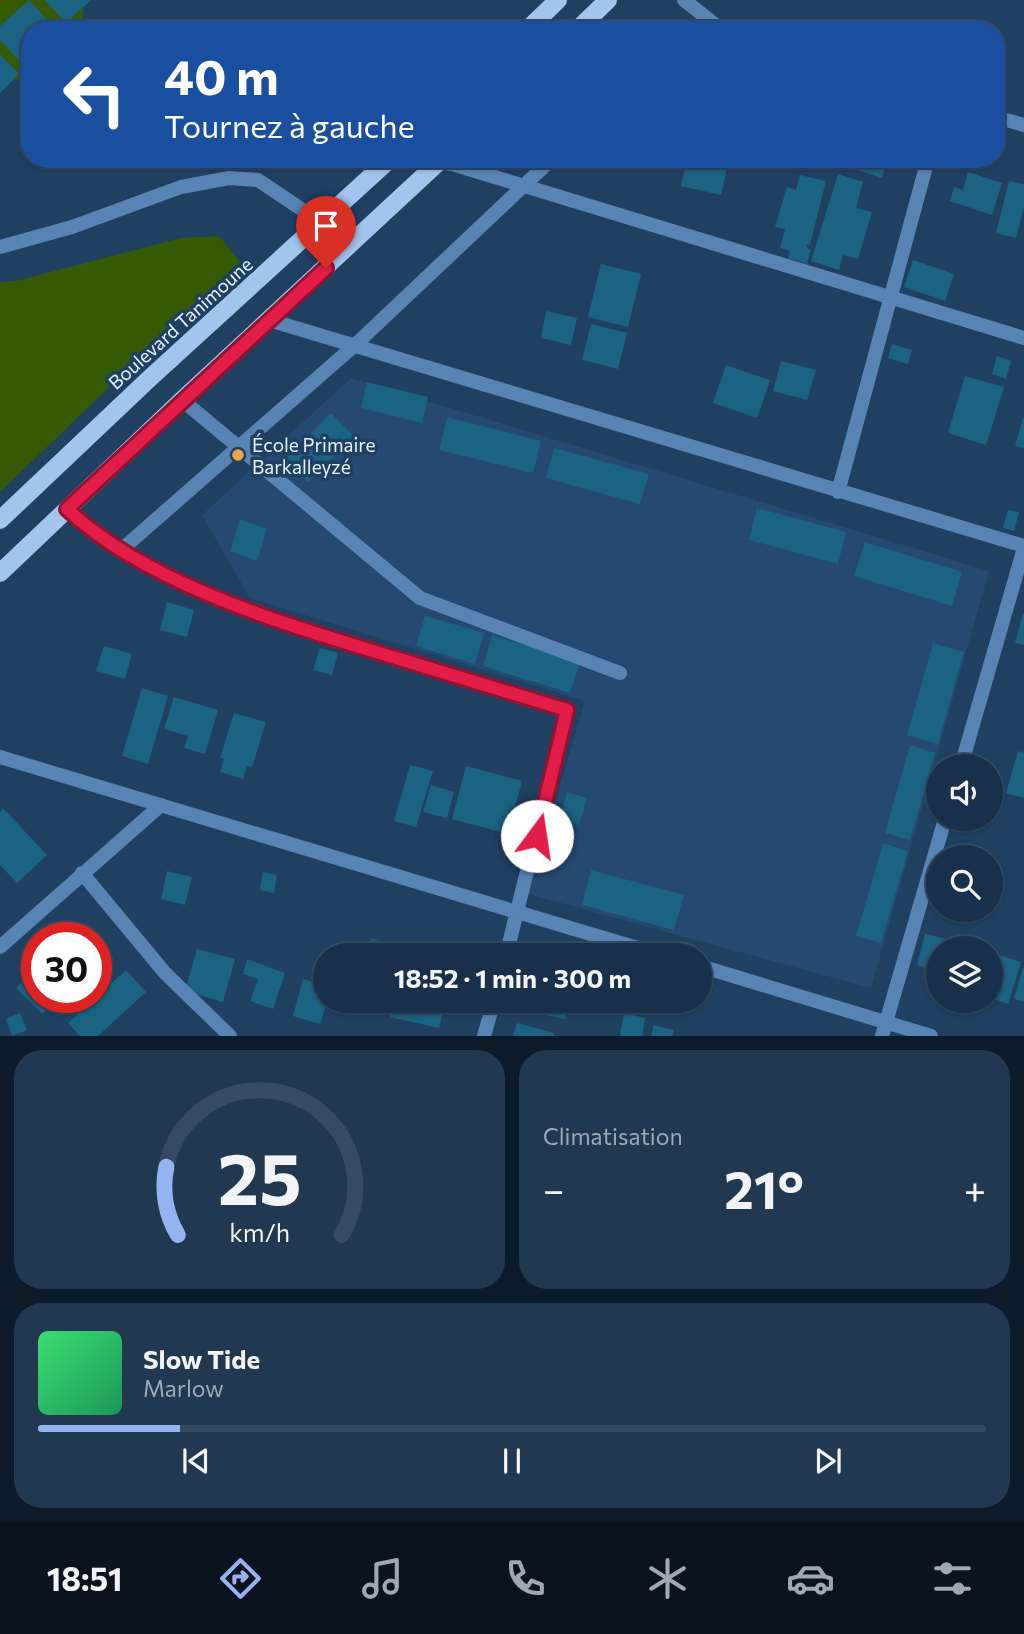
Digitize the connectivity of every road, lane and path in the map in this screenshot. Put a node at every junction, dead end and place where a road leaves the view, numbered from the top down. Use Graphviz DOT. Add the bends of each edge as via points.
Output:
graph roads {
  1 [pos="558,0"];
  2 [pos="608,0"];
  3 [pos="684,0"];
  4 [pos="706,19"];
  5 [pos="536,21"];
  6 [pos="586,21"];
  7 [pos="709,21"];
  8 [pos="1005,120"];
  9 [pos="1024,125"];
  10 [pos="380,168"];
  11 [pos="433,168"];
  12 [pos="465,168"];
  13 [pos="542,168"];
  14 [pos="926,168"];
  15 [pos="523,186"];
  16 [pos="322,223"];
  17 [pos="0,247"];
  18 [pos="891,298"];
  19 [pos="270,320"];
  20 [pos="1024,338"];
  21 [pos="355,345"];
  22 [pos="182,400"];
  23 [pos="239,447"];
  24 [pos="838,492"];
  25 [pos="67,509"];
  26 [pos="0,520"];
  27 [pos="1024,547"];
  28 [pos="120,551"];
  29 [pos="0,573"];
  30 [pos="620,673"];
  31 [pos="964,754"];
  32 [pos="0,757"];
  33 [pos="161,805"];
  34 [pos="942,831"];
  35 [pos="82,873"];
  36 [pos="519,912"];
  37 [pos="510,943"];
  38 [pos="621,943"];
  39 [pos="0,947"];
  40 [pos="712,970"];
  41 [pos="490,1013"];
  42 [pos="884,1029"];
  43 [pos="230,1035"];
  44 [pos="484,1035"];
  45 [pos="931,1035"];
  1 -- 5 [label="main road"];
  2 -- 6 [label="main road"];
  3 -- 4 [label="street"];
  4 -- 7 [label="street"];
  8 -- 9 [label="street"];
  10 -- 16 [label="main road, Boulevard Tanimoune"];
  11 -- 19 [label="main road"];
  12 -- 15 [label="street"];
  13 -- 15 [label="street"];
  14 -- 18 [label="street"];
  15 -- 18 [label="street"];
  15 -- 21 [label="street"];
  16 -- 17 [label="street" via="258,180 229,178 181,187 72,227"];
  16 -- 26 [label="main road, Boulevard Tanimoune"];
  18 -- 20 [label="street"];
  18 -- 24 [label="street"];
  19 -- 21 [label="street"];
  19 -- 22 [label="main road"];
  21 -- 23 [label="street"];
  21 -- 24 [label="street"];
  22 -- 23 [label="street"];
  22 -- 25 [label="main road"];
  23 -- 28 [label="street"];
  23 -- 30 [label="street" via="420,598"];
  24 -- 27 [label="street"];
  25 -- 28 [label="street"];
  25 -- 29 [label="main road"];
  27 -- 31 [label="street"];
  28 -- 36 [label="street" via="283,623 567,710"];
  32 -- 33 [label="street"];
  33 -- 35 [label="street"];
  33 -- 36 [label="street"];
  34 -- 42 [label="street"];
  35 -- 39 [label="street"];
  35 -- 43 [label="street" via="165,973"];
  36 -- 37 [label="street"];
  36 -- 38 [label="street"];
  40 -- 42 [label="street"];
  41 -- 44 [label="street"];
  42 -- 45 [label="street"];
}
